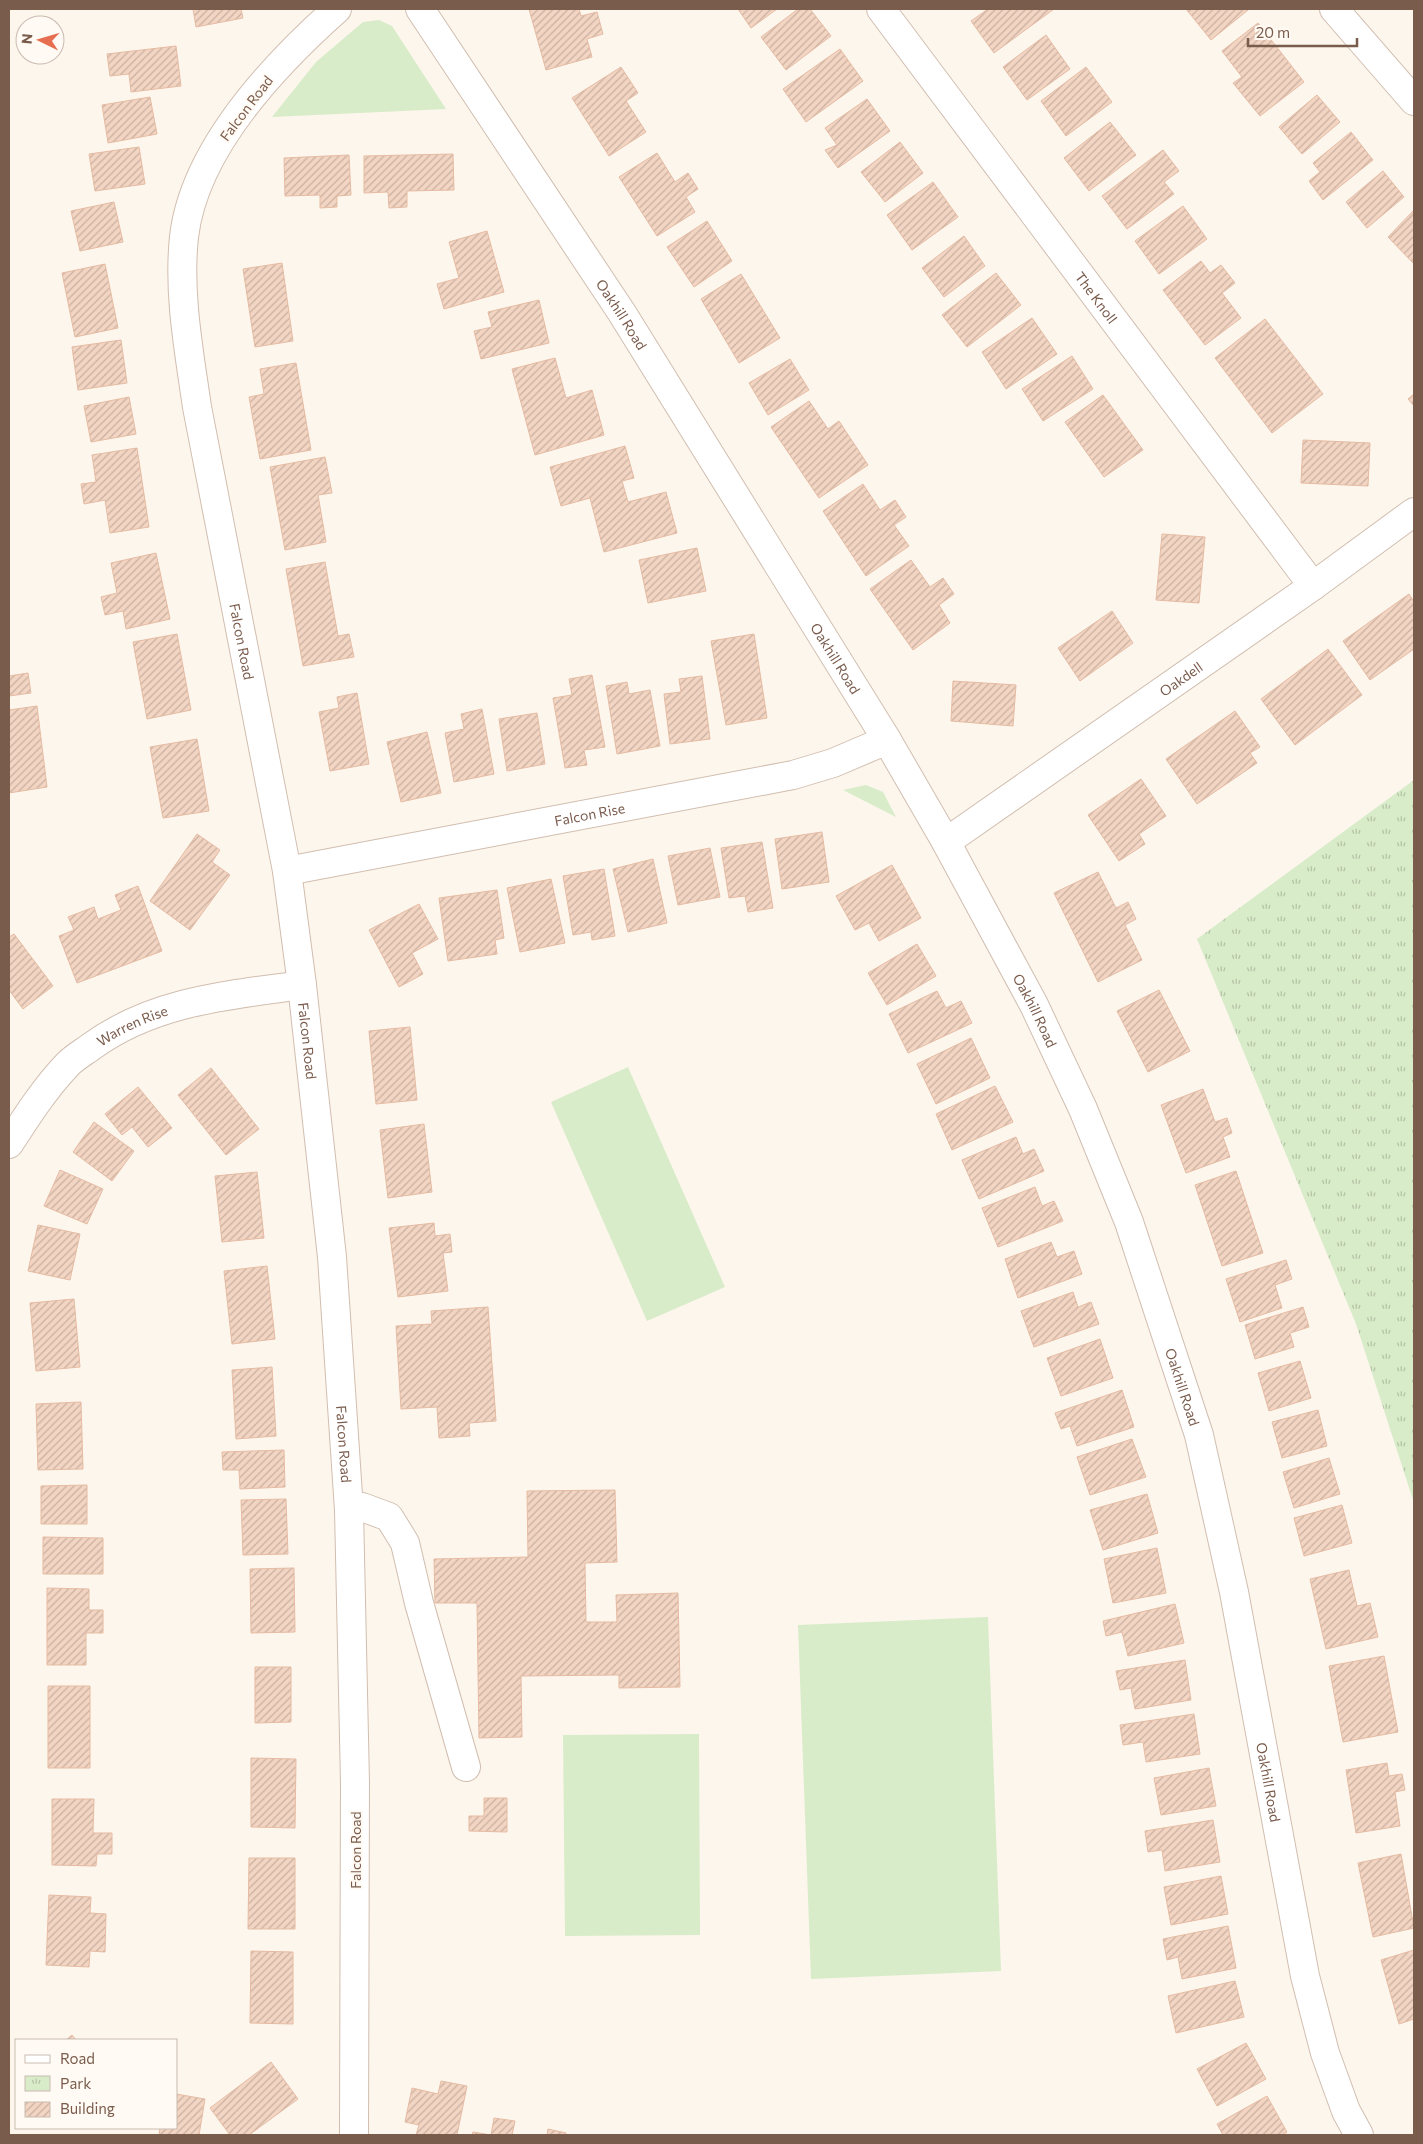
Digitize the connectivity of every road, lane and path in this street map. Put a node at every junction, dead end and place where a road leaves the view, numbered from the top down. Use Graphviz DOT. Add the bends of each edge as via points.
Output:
graph roads {
  1 [pos="337,9"];
  2 [pos="420,9"];
  3 [pos="881,9"];
  4 [pos="1334,9"];
  5 [pos="1414,101"];
  6 [pos="1414,512"];
  7 [pos="1313,586"];
  8 [pos="886,740"];
  9 [pos="946,842"];
  10 [pos="287,871"];
  11 [pos="302,985"];
  12 [pos="9,1144"];
  13 [pos="349,1510"];
  14 [pos="466,1767"];
  15 [pos="354,2135"];
  16 [pos="1359,2135"];
  1 -- 10 [label="street, Falcon Road" via="293,48 241,110 206,169 194,196 184,236 182,283 197,407"];
  2 -- 8 [label="street, Oakhill Road" via="622,313"];
  3 -- 7 [label="street, The Knoll"];
  4 -- 5 [label="street"];
  6 -- 7 [label="street, Oakdell"];
  7 -- 9 [label="street, Oakdell"];
  8 -- 9 [label="street, Oakhill Road"];
  8 -- 10 [label="street, Falcon Rise" via="833,763 793,775"];
  9 -- 16 [label="street, Oakhill Road" via="1034,1005 1083,1109 1129,1222 1199,1435 1234,1592 1305,1976 1325,2054"];
  10 -- 11 [label="street, Falcon Road"];
  11 -- 12 [label="street, Warren Rise" via="210,998 153,1012 107,1035 69,1063 35,1104"];
  11 -- 13 [label="street, Falcon Road" via="332,1257"];
  13 -- 14 [label="street" via="362,1507 389,1518 405,1543"];
  13 -- 15 [label="street, Falcon Road" via="355,1783"];
}
